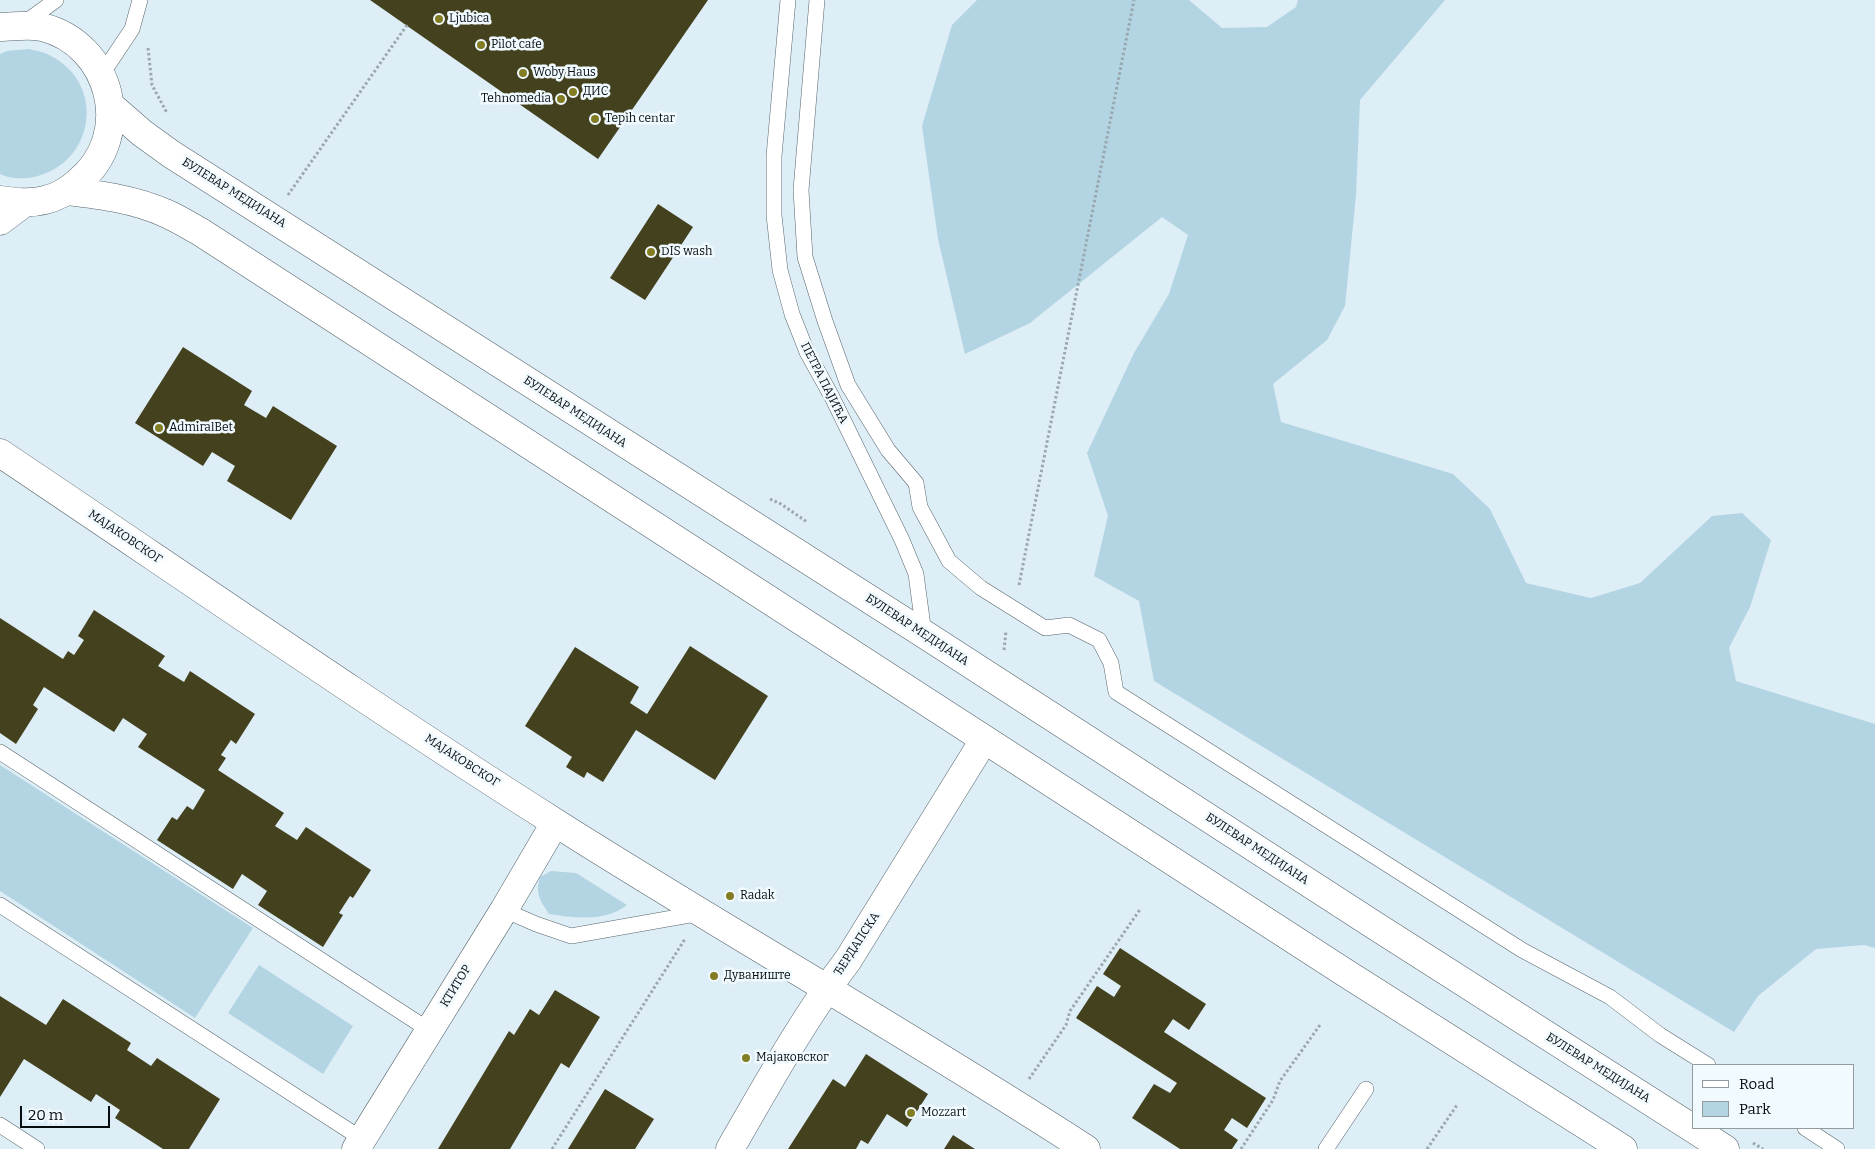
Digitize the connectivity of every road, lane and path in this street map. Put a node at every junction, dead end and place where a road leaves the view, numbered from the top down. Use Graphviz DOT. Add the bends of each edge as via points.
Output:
graph roads {
  1 [pos="56,0"];
  2 [pos="140,0"];
  3 [pos="788,0"];
  4 [pos="816,0"];
  5 [pos="1134,0"];
  6 [pos="406,25"];
  7 [pos="6,27"];
  8 [pos="148,42"];
  9 [pos="102,74"];
  10 [pos="111,106"];
  11 [pos="170,118"];
  12 [pos="67,191"];
  13 [pos="288,195"];
  14 [pos="12,202"];
  15 [pos="0,221"];
  16 [pos="0,453"];
  17 [pos="1014,608"];
  18 [pos="924,634"];
  19 [pos="1004,651"];
  20 [pos="984,740"];
  21 [pos="0,752"];
  22 [pos="555,822"];
  23 [pos="0,905"];
  24 [pos="1141,908"];
  25 [pos="504,910"];
  26 [pos="702,913"];
  27 [pos="826,988"];
  28 [pos="1320,1025"];
  29 [pos="429,1030"];
  30 [pos="1706,1064"];
  31 [pos="1366,1089"];
  32 [pos="1014,1102"];
  33 [pos="1457,1106"];
  34 [pos="0,1125"];
  35 [pos="1692,1127"];
  36 [pos="1695,1129"];
  37 [pos="1806,1129"];
  38 [pos="359,1144"];
  39 [pos="37,1149"];
  40 [pos="552,1149"];
  41 [pos="730,1149"];
  42 [pos="1086,1149"];
  43 [pos="1241,1149"];
  44 [pos="1326,1149"];
  45 [pos="1427,1149"];
  46 [pos="1623,1149"];
  47 [pos="1726,1149"];
  48 [pos="1836,1149"];
  1 -- 7 [label="lane"];
  2 -- 9 [label="lane" via="132,29"];
  3 -- 18 [label="lane, ПЕТРА ПАЈИЋА" via="774,156 774,215 780,270 806,352 836,406 913,566"];
  4 -- 17 [label="lane" via="801,190 805,257 825,321 848,385 888,450 916,483 920,506 949,561 981,588"];
  5 -- 17 [label="path"];
  6 -- 13 [label="path"];
  7 -- 9 [label="main road" via="41,27 60,34 77,44"];
  8 -- 11 [label="path" via="152,85"];
  9 -- 10 [label="main road"];
  10 -- 12 [label="main road" via="109,131 101,155 87,175"];
  10 -- 18 [label="main road, БУЛЕВАР МЕДИЈАНА" via="171,154"];
  12 -- 14 [label="main road" via="46,200"];
  12 -- 20 [label="main road" via="115,197 164,213 199,231"];
  14 -- 15 [label="main road"];
  16 -- 22 [label="main road, МАЈАКОВСКОГ" via="347,687"];
  17 -- 19 [label="path" via="1006,629"];
  17 -- 30 [label="lane" via="1045,628 1068,625 1099,640 1112,663 1116,692 1522,950 1610,997 1660,1035"];
  18 -- 35 [label="main road, БУЛЕВАР МЕДИЈАНА"];
  20 -- 27 [label="main road, ЂЕРДАПСКА" via="853,952"];
  20 -- 46 [label="main road"];
  21 -- 29 [label="lane"];
  22 -- 25 [label="main road, КТИТОР"];
  22 -- 26 [label="main road, МАЈАКОВСКОГ"];
  23 -- 38 [label="lane"];
  24 -- 32 [label="path" via="1070,1011 1066,1025"];
  25 -- 26 [label="lane" via="571,936"];
  25 -- 29 [label="main road, КТИТОР"];
  26 -- 27 [label="main road, МАЈАКОВСКОГ"];
  26 -- 40 [label="path"];
  27 -- 32 [label="main road, МАЈАКОВСКОГ"];
  27 -- 41 [label="main road, ЂЕРДАПСКА"];
  28 -- 43 [label="path" via="1280,1081 1273,1100"];
  29 -- 38 [label="main road, КТИТОР"];
  31 -- 44 [label="lane"];
  32 -- 42 [label="main road, МАЈАКОВСКОГ"];
  33 -- 45 [label="path"];
  34 -- 39 [label="lane"];
  36 -- 47 [label="main road, БУЛЕВАР МЕДИЈАНА"];
  37 -- 48 [label="lane"];
}
